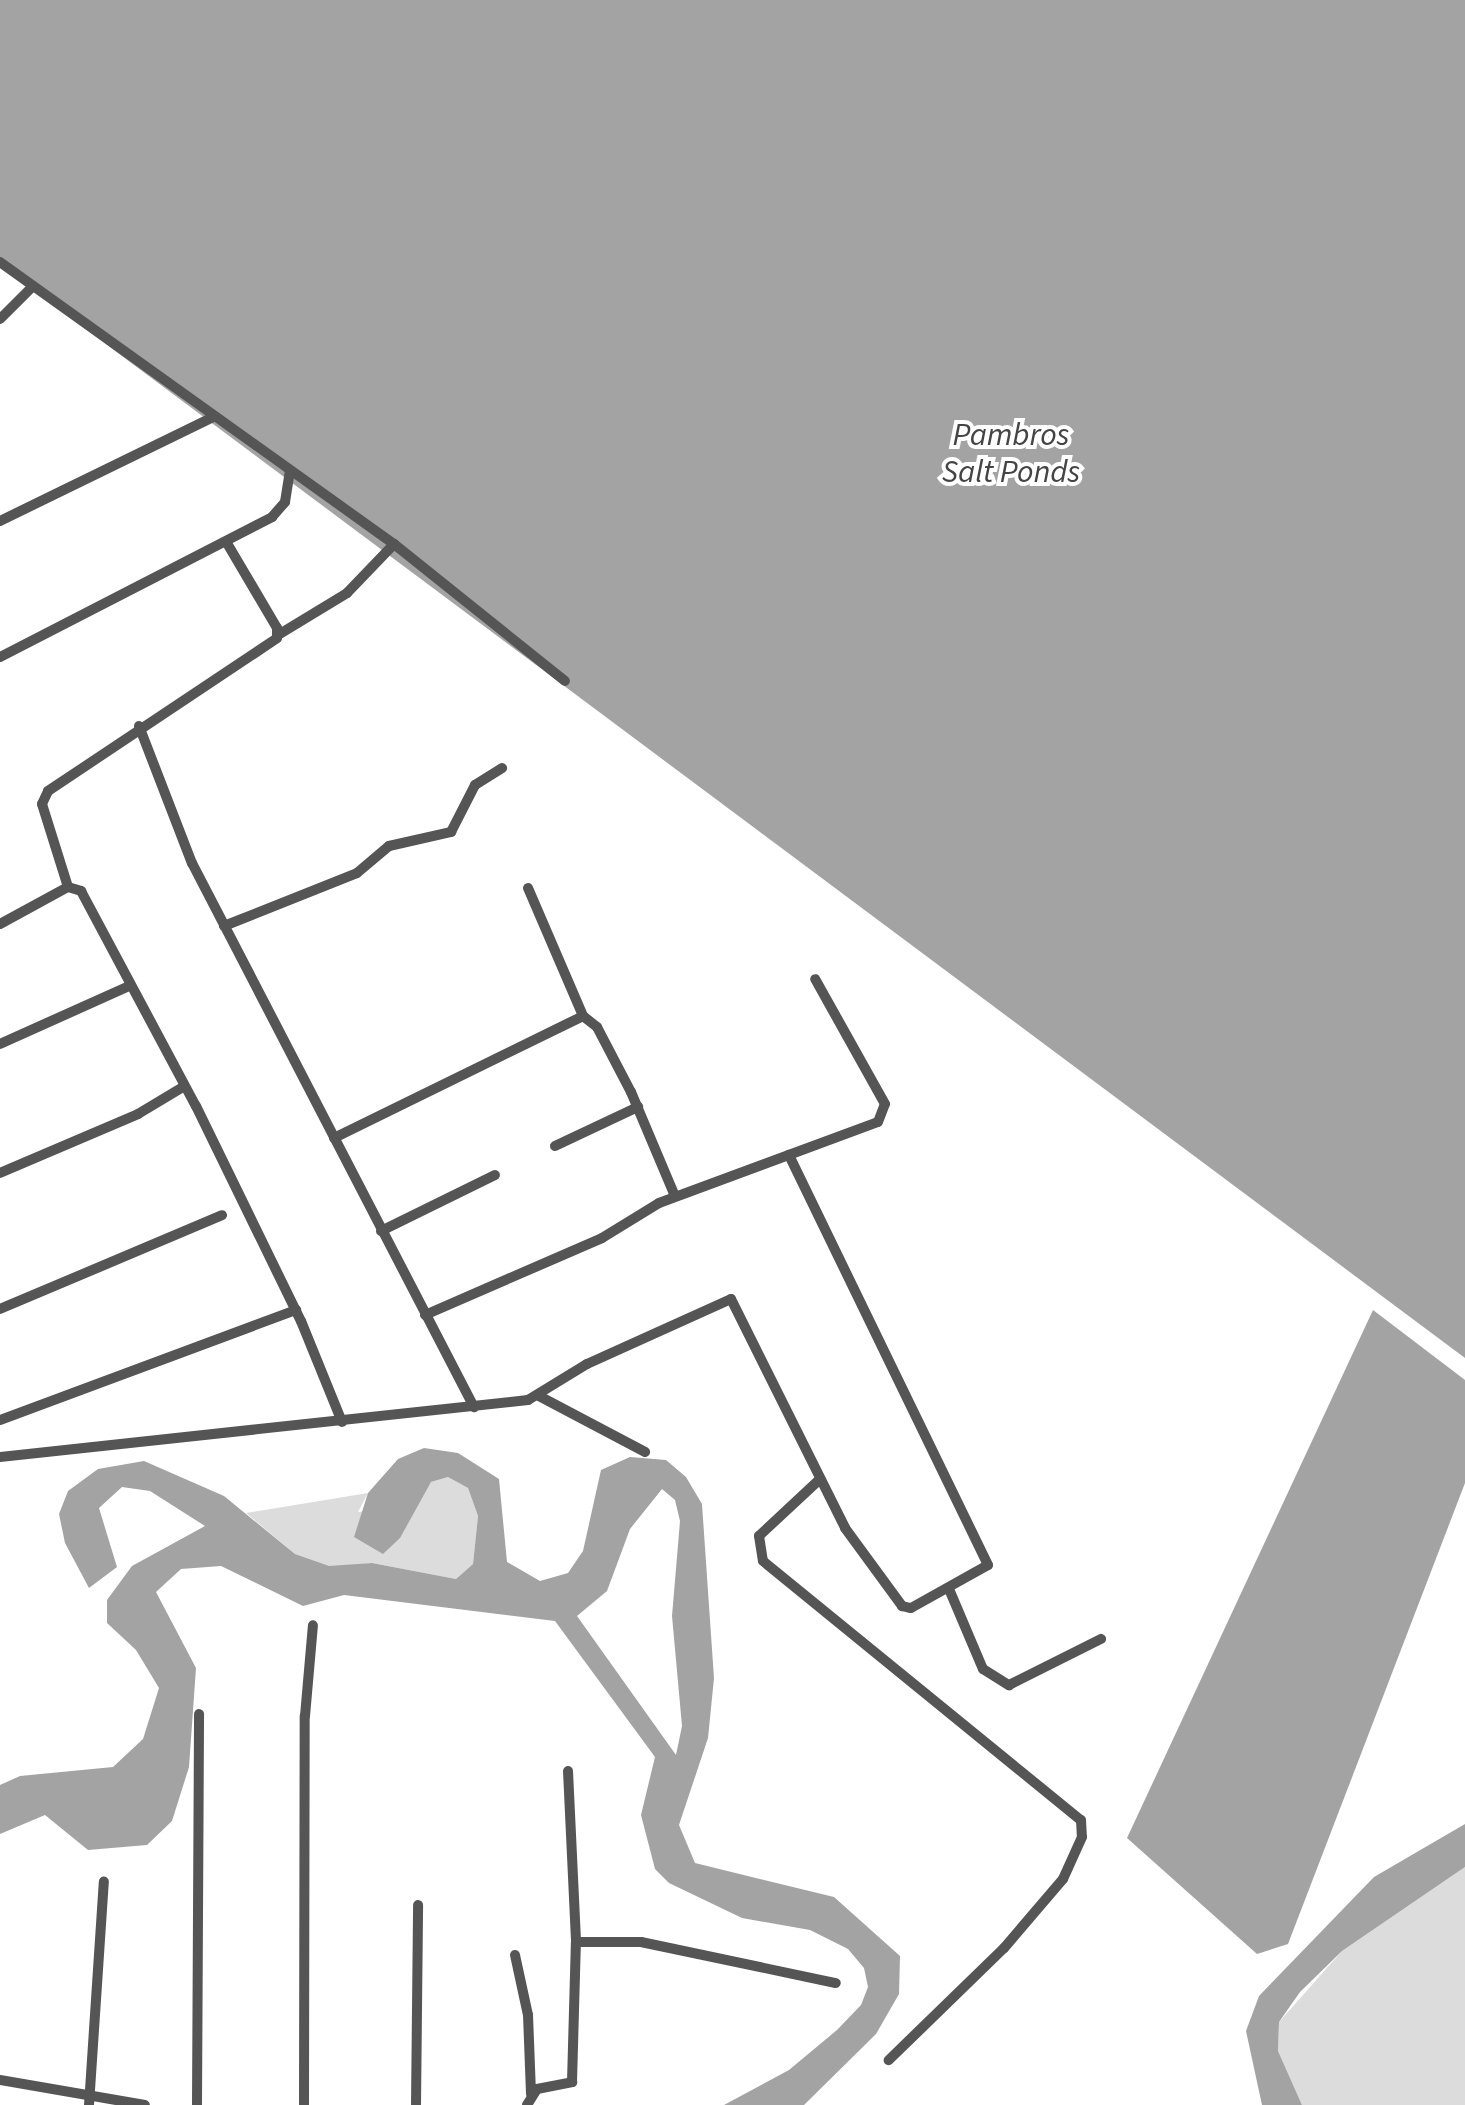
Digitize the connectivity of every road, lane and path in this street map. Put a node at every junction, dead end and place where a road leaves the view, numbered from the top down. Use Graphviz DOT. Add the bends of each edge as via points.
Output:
graph roads {
  1 [pos="0,262"];
  2 [pos="32,287"];
  3 [pos="0,319"];
  4 [pos="216,416"];
  5 [pos="290,470"];
  6 [pos="0,522"];
  7 [pos="226,543"];
  8 [pos="394,544"];
  9 [pos="278,635"];
  10 [pos="0,657"];
  11 [pos="565,681"];
  12 [pos="139,726"];
  13 [pos="502,768"];
  14 [pos="68,887"];
  15 [pos="528,888"];
  16 [pos="0,924"];
  17 [pos="224,926"];
  18 [pos="815,980"];
  19 [pos="129,986"];
  20 [pos="582,1016"];
  21 [pos="0,1044"];
  22 [pos="183,1087"];
  23 [pos="638,1107"];
  24 [pos="334,1138"];
  25 [pos="555,1146"];
  26 [pos="789,1154"];
  27 [pos="0,1173"];
  28 [pos="496,1175"];
  29 [pos="676,1196"];
  30 [pos="222,1215"];
  31 [pos="381,1231"];
  32 [pos="0,1309"];
  33 [pos="296,1310"];
  34 [pos="425,1315"];
  35 [pos="538,1396"];
  36 [pos="474,1407"];
  37 [pos="0,1420"];
  38 [pos="342,1422"];
  39 [pos="645,1452"];
  40 [pos="0,1456"];
  41 [pos="819,1480"];
  42 [pos="949,1589"];
  43 [pos="313,1625"];
  44 [pos="1102,1639"];
  45 [pos="198,1714"];
  46 [pos="568,1770"];
  47 [pos="104,1882"];
  48 [pos="418,1906"];
  49 [pos="576,1942"];
  50 [pos="515,1955"];
  51 [pos="836,1983"];
  52 [pos="889,2060"];
  53 [pos="0,2080"];
  54 [pos="529,2099"];
  55 [pos="89,2100"];
  56 [pos="145,2105"];
  57 [pos="197,2105"];
  58 [pos="304,2105"];
  59 [pos="416,2105"];
  1 -- 2 [label="street"];
  2 -- 3 [label="street"];
  2 -- 4 [label="street"];
  4 -- 5 [label="street"];
  4 -- 6 [label="street"];
  5 -- 7 [label="street" via="285,502 272,517"];
  5 -- 8 [label="street"];
  7 -- 9 [label="street"];
  7 -- 10 [label="street"];
  8 -- 9 [label="street" via="347,593"];
  8 -- 11 [label="street"];
  9 -- 12 [label="street"];
  12 -- 14 [label="street" via="44,796"];
  12 -- 17 [label="street"];
  13 -- 17 [label="street" via="475,785 451,832 389,846 358,872"];
  14 -- 16 [label="street"];
  14 -- 19 [label="street" via="81,891"];
  15 -- 20 [label="street"];
  17 -- 24 [label="street"];
  18 -- 26 [label="street" via="886,1110 878,1122"];
  19 -- 21 [label="street"];
  19 -- 22 [label="street"];
  20 -- 23 [label="street" via="597,1027"];
  20 -- 24 [label="street"];
  22 -- 27 [label="street" via="138,1114"];
  22 -- 33 [label="street"];
  23 -- 25 [label="street"];
  23 -- 29 [label="street"];
  24 -- 31 [label="street"];
  26 -- 29 [label="street"];
  26 -- 42 [label="street" via="988,1564"];
  28 -- 31 [label="street"];
  29 -- 34 [label="street" via="602,1238"];
  30 -- 32 [label="street"];
  31 -- 34 [label="street"];
  33 -- 37 [label="street"];
  33 -- 38 [label="street"];
  34 -- 36 [label="street"];
  35 -- 36 [label="street"];
  35 -- 39 [label="street"];
  35 -- 41 [label="street" via="587,1364 731,1299"];
  36 -- 38 [label="street"];
  38 -- 40 [label="street"];
  41 -- 42 [label="street" via="902,1606"];
  41 -- 52 [label="street" via="759,1536 763,1561 1080,1820 1074,1864 1063,1879 1004,1948"];
  42 -- 44 [label="street" via="994,1680 1008,1685"];
  43 -- 58 [label="street" via="305,1716"];
  45 -- 57 [label="street"];
  46 -- 49 [label="street"];
  47 -- 55 [label="street"];
  48 -- 59 [label="street"];
  49 -- 51 [label="street" via="641,1942"];
  49 -- 54 [label="street" via="572,2082"];
  50 -- 54 [label="street" via="528,2015"];
  53 -- 55 [label="street"];
  55 -- 56 [label="street"];
}
